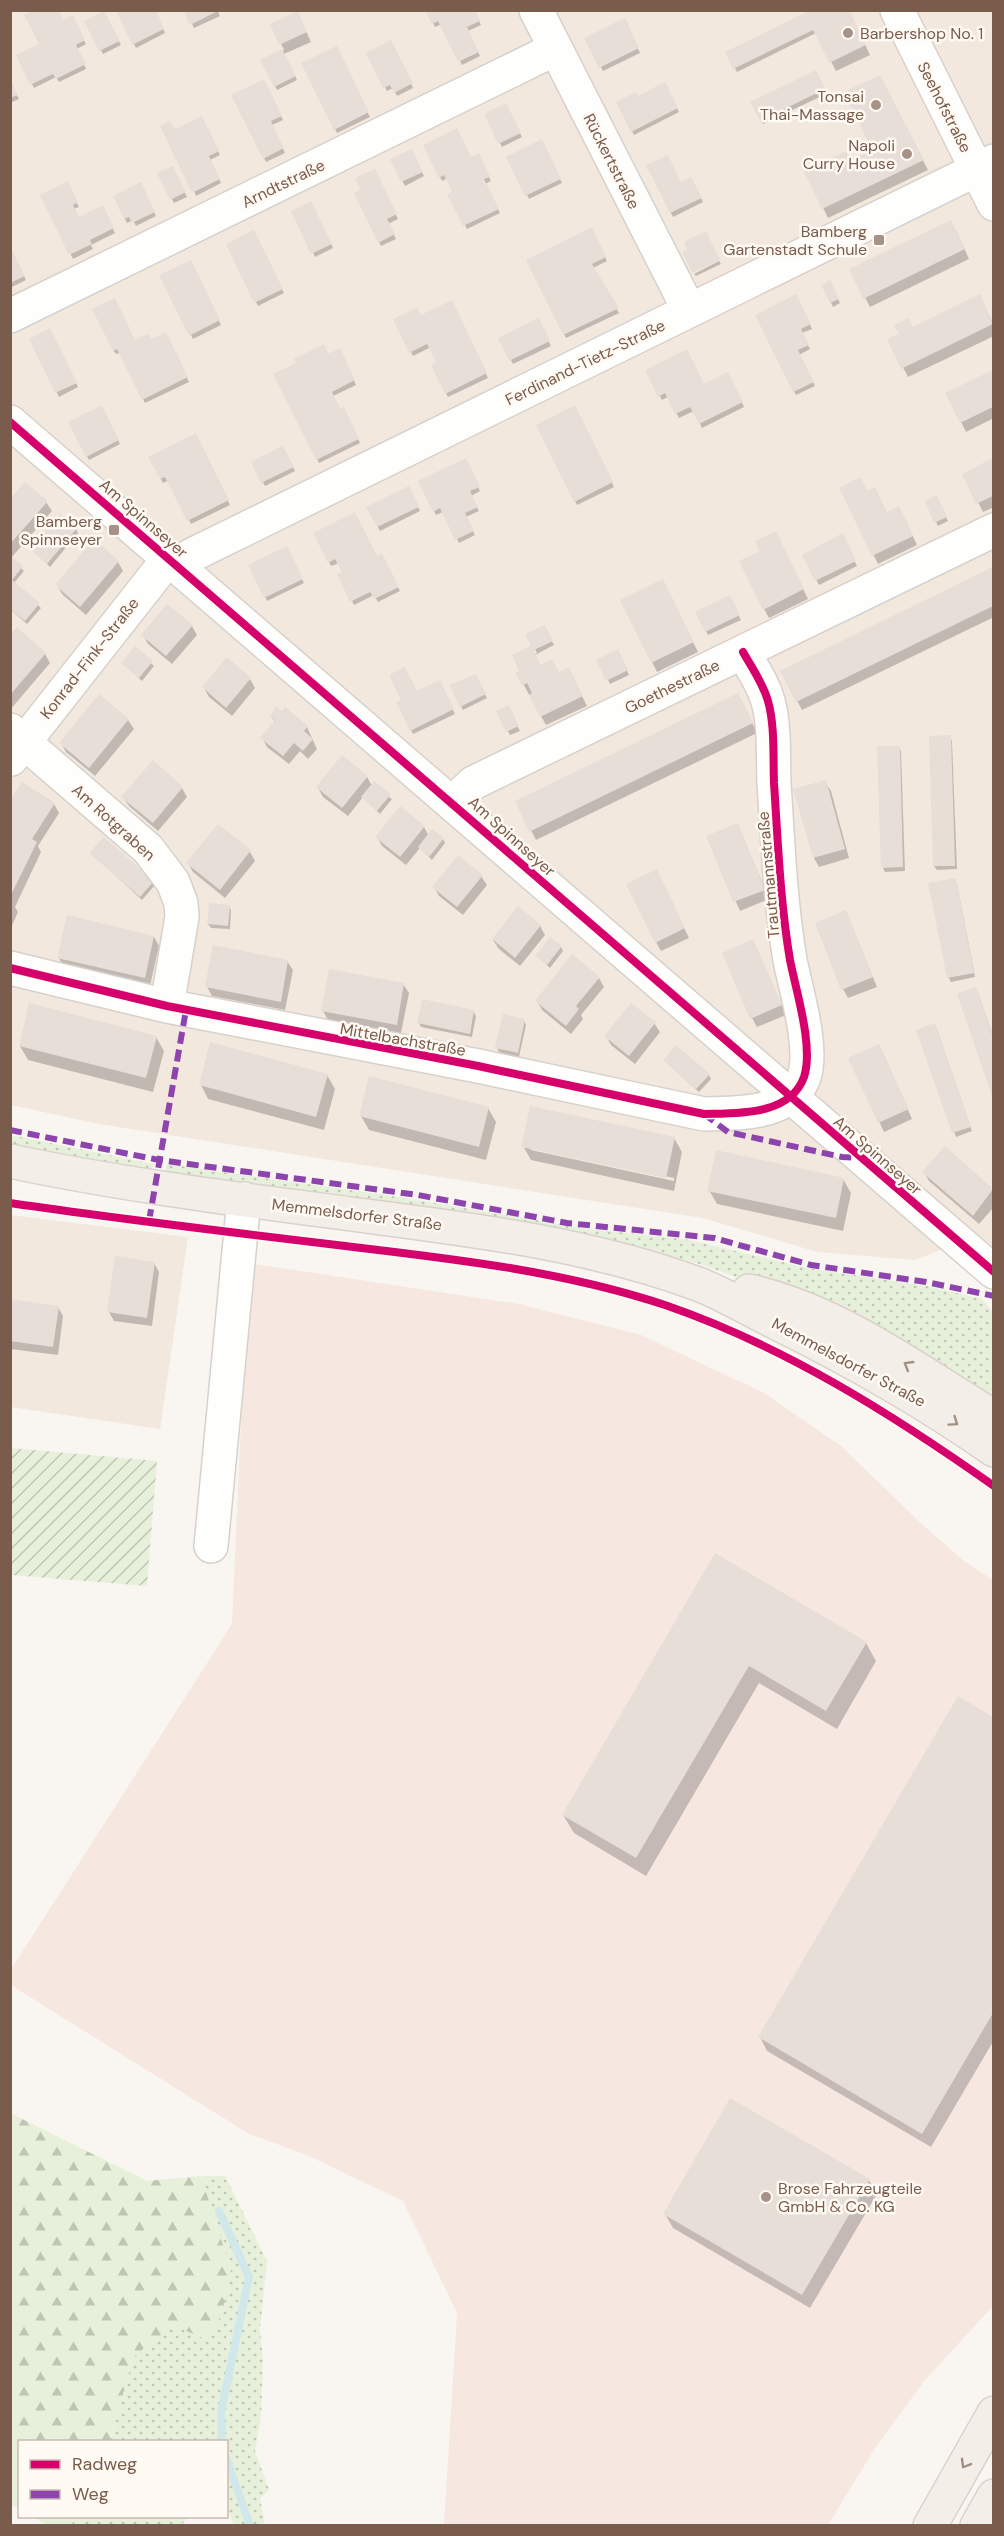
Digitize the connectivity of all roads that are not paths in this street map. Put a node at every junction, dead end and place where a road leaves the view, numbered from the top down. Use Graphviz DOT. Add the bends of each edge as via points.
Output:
graph roads {
  1 [pos="536,10"];
  2 [pos="897,10"];
  3 [pos="555,49"];
  4 [pos="985,165"];
  5 [pos="993,204"];
  6 [pos="689,310"];
  7 [pos="10,316"];
  8 [pos="10,422"];
  9 [pos="993,530"];
  10 [pos="173,562"];
  11 [pos="743,652"];
  12 [pos="15,743"];
  13 [pos="453,801"];
  14 [pos="10,968"];
  15 [pos="167,1006"];
  16 [pos="791,1097"];
  17 [pos="10,1161"];
  18 [pos="244,1200"];
  19 [pos="993,1272"];
  20 [pos="699,1285"];
  21 [pos="993,1417"];
  22 [pos="993,1450"];
  23 [pos="211,1546"];
  24 [pos="993,2413"];
  25 [pos="993,2496"];
  26 [pos="930,2526"];
  27 [pos="976,2526"];
  1 -- 3 [label="street, Rückertstraße"];
  2 -- 4 [label="street, Seehofstraße"];
  3 -- 6 [label="street, Rückertstraße"];
  3 -- 7 [label="street, Arndtstraße"];
  4 -- 5 [label="street, Seehofstraße"];
  4 -- 6 [label="street, Ferdinand-Tietz-Straße"];
  6 -- 10 [label="street, Ferdinand-Tietz-Straße"];
  8 -- 10 [label="street, Am Spinnseyer"];
  9 -- 11 [label="street, Goethestraße"];
  10 -- 12 [label="street, Konrad-Fink-Straße"];
  10 -- 13 [label="street, Am Spinnseyer"];
  11 -- 13 [label="street, Goethestraße" via="473,783"];
  11 -- 16 [label="street, Trautmannstraße" via="769,702 780,882 807,1054 804,1077"];
  12 -- 15 [label="street, Am Rotgraben" via="148,849 173,882 182,917"];
  13 -- 16 [label="street, Am Spinnseyer"];
  14 -- 15 [label="street, Mittelbachstraße"];
  15 -- 16 [label="street, Mittelbachstraße" via="704,1114 766,1108"];
  16 -- 19 [label="street, Am Spinnseyer"];
  17 -- 18 [label="main road, Memmelsdorfer Straße"];
  18 -- 20 [label="main road, Memmelsdorfer Straße" via="476,1230 575,1250"];
  18 -- 23 [label="street"];
  21 -- 20 [label="main road, Memmelsdorfer Straße, one-way" via="868,1341 802,1308 738,1288"];
  20 -- 22 [label="main road, Memmelsdorfer Straße, one-way" via="841,1354 937,1410"];
  24 -- 26 [label="main road, one-way"];
  25 -- 27 [label="main road"];
}
